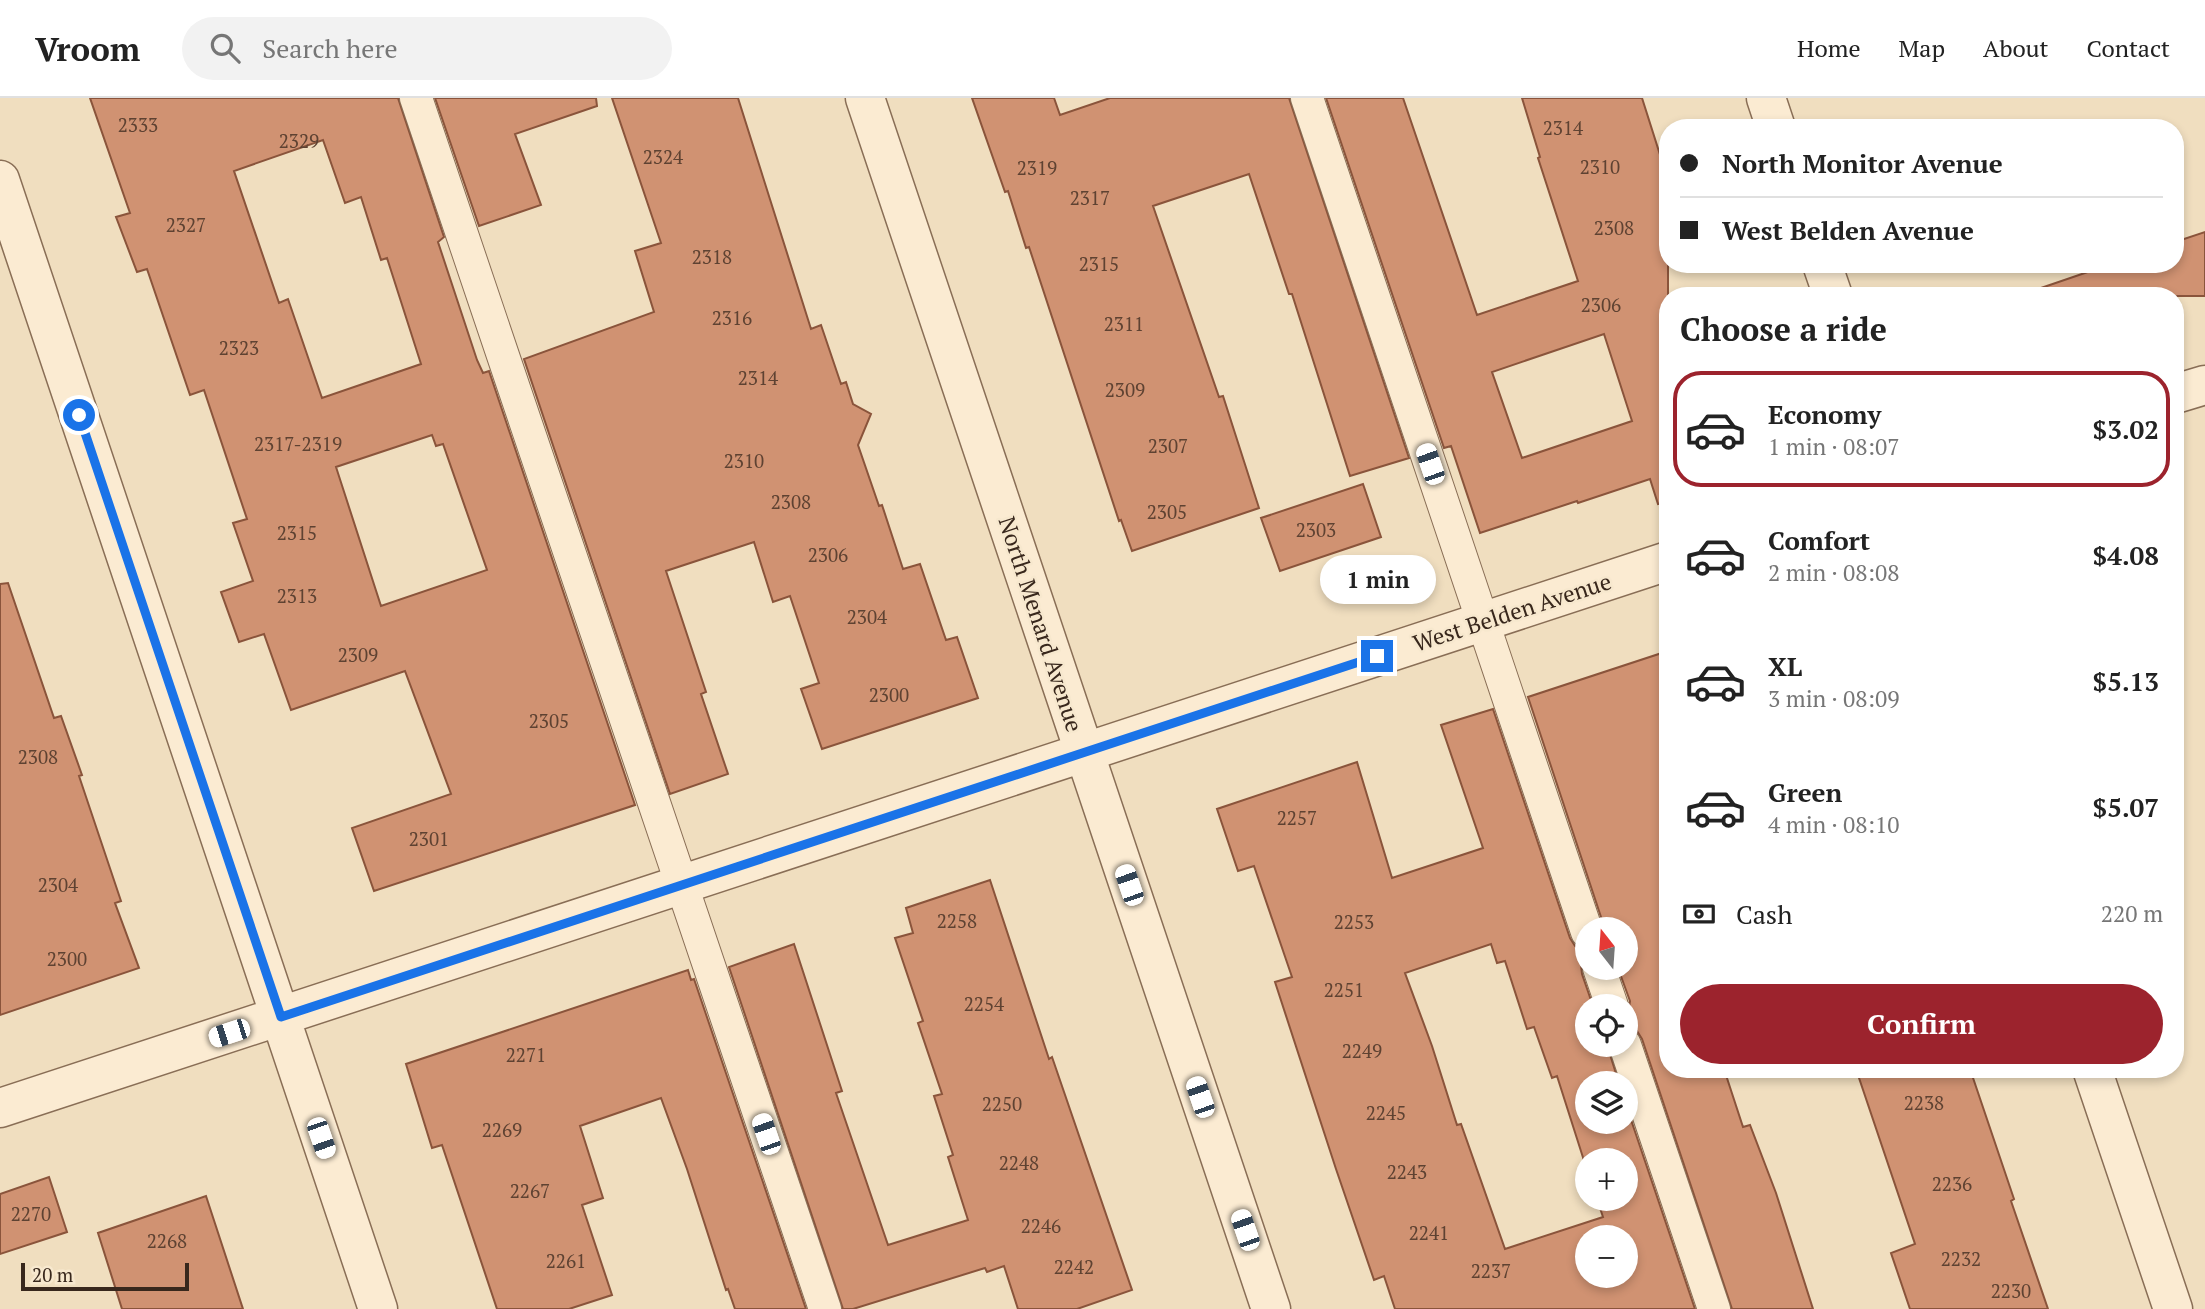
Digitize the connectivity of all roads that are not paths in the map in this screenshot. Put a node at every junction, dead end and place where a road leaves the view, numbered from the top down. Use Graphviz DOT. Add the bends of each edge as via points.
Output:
graph roads {
  1 [pos="416,98"];
  2 [pos="866,98"];
  3 [pos="1307,98"];
  4 [pos="1766,98"];
  5 [pos="1773,119"];
  6 [pos="0,180"];
  7 [pos="2205,384"];
  8 [pos="2184,391"];
  9 [pos="1659,564"];
  10 [pos="1483,622"];
  11 [pos="1084,752"];
  12 [pos="682,884"];
  13 [pos="1582,917"];
  14 [pos="281,1017"];
  15 [pos="1629,1057"];
  16 [pos="2095,1078"];
  17 [pos="0,1108"];
  18 [pos="378,1309"];
  19 [pos="825,1309"];
  20 [pos="1271,1309"];
  21 [pos="1714,1309"];
  22 [pos="2173,1309"];
  1 -- 12 [label="lane"];
  2 -- 11 [label="street, North Menard Avenue"];
  3 -- 10 [label="lane"];
  4 -- 5 [label="street"];
  6 -- 14 [label="street"];
  7 -- 8 [label="street"];
  9 -- 10 [label="street, West Belden Avenue"];
  10 -- 11 [label="street, West Belden Avenue"];
  10 -- 13 [label="lane"];
  11 -- 12 [label="street, West Belden Avenue"];
  11 -- 20 [label="street, North Menard Avenue"];
  12 -- 14 [label="street, West Belden Avenue"];
  12 -- 19 [label="lane"];
  14 -- 17 [label="street, West Belden Avenue"];
  14 -- 18 [label="street"];
  15 -- 21 [label="lane"];
  16 -- 22 [label="street"];
}
